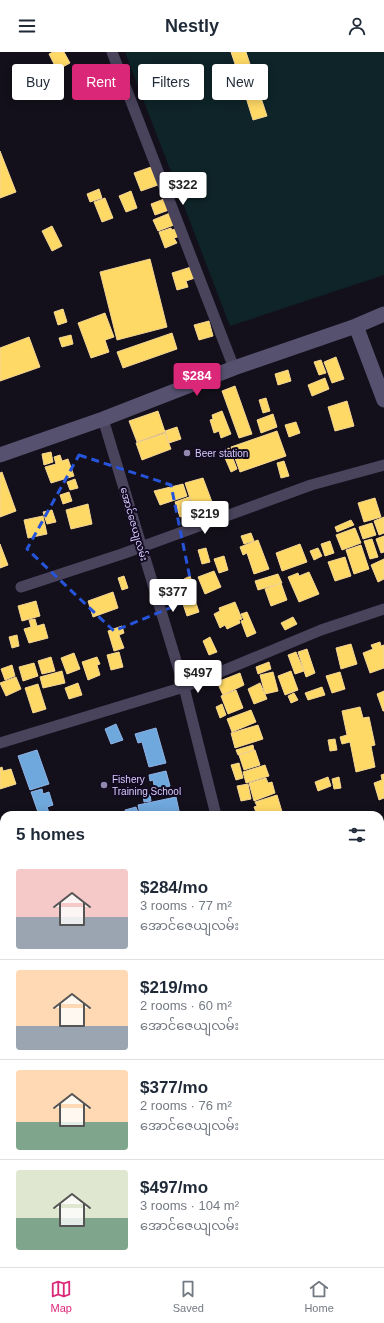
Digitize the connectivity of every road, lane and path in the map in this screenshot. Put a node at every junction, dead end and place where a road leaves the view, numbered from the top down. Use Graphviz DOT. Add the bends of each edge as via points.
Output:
graph roads {
  1 [pos="112,52"];
  2 [pos="384,314"];
  3 [pos="356,326"];
  4 [pos="234,368"];
  5 [pos="384,400"];
  6 [pos="103,419"];
  7 [pos="0,454"];
  8 [pos="384,465"];
  9 [pos="141,547"];
  10 [pos="20,587"];
  11 [pos="384,609"];
  12 [pos="184,687"];
  13 [pos="0,744"];
  14 [pos="215,811"];
  1 -- 4 [label="street"];
  2 -- 3 [label="street"];
  3 -- 4 [label="street"];
  3 -- 5 [label="street"];
  4 -- 6 [label="street"];
  6 -- 7 [label="street"];
  6 -- 9 [label="street, အောင်ဇေယျလမ်း"];
  8 -- 9 [label="street" via="310,485"];
  9 -- 10 [label="street"];
  9 -- 12 [label="street, အောင်ဇေယျလမ်း"];
  11 -- 12 [label="street" via="321,630"];
  12 -- 13 [label="street"];
  12 -- 14 [label="street, အောင်ဇေယျလမ်း"];
}
